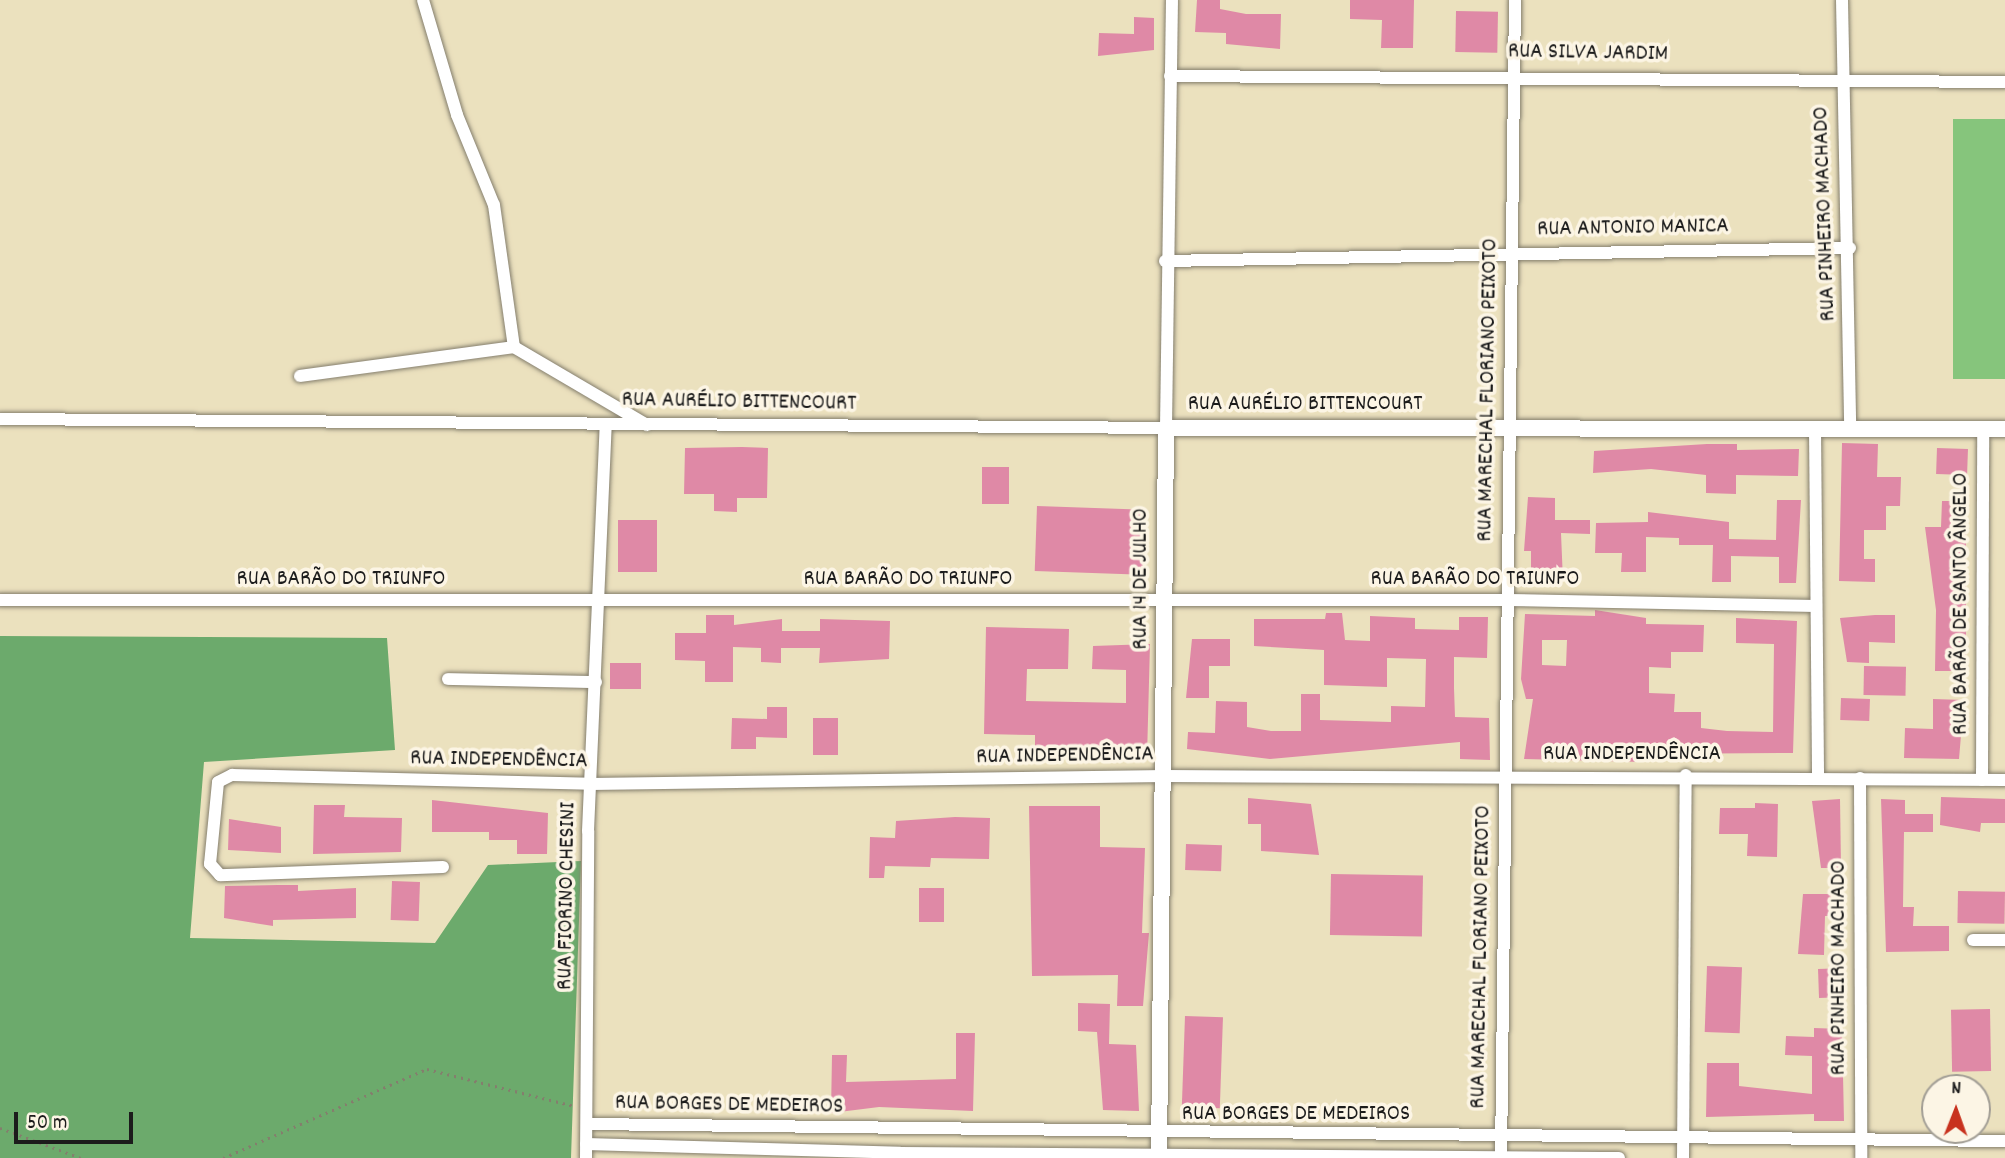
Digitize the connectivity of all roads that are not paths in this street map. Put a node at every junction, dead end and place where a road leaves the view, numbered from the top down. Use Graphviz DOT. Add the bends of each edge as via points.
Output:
graph roads {
  1 [pos="423,0"];
  2 [pos="1172,0"];
  3 [pos="1515,0"];
  4 [pos="1842,0"];
  5 [pos="1514,74"];
  6 [pos="1170,76"];
  7 [pos="1843,78"];
  8 [pos="2005,82"];
  9 [pos="1850,248"];
  10 [pos="1512,252"];
  11 [pos="1165,261"];
  12 [pos="514,347"];
  13 [pos="300,376"];
  14 [pos="0,419"];
  15 [pos="606,425"];
  16 [pos="1850,426"];
  17 [pos="650,427"];
  18 [pos="1815,427"];
  19 [pos="1166,428"];
  20 [pos="1509,428"];
  21 [pos="1983,428"];
  22 [pos="2005,429"];
  23 [pos="0,600"];
  24 [pos="1164,600"];
  25 [pos="1507,600"];
  26 [pos="600,601"];
  27 [pos="1816,606"];
  28 [pos="448,679"];
  29 [pos="596,682"];
  30 [pos="1686,775"];
  31 [pos="1165,776"];
  32 [pos="1818,776"];
  33 [pos="1506,777"];
  34 [pos="1860,778"];
  35 [pos="1982,780"];
  36 [pos="2005,780"];
  37 [pos="590,784"];
  38 [pos="443,867"];
  39 [pos="1973,940"];
  40 [pos="2005,940"];
  41 [pos="587,1124"];
  42 [pos="901,1130"];
  43 [pos="1159,1135"];
  44 [pos="1501,1138"];
  45 [pos="1682,1140"];
  46 [pos="2005,1141"];
  47 [pos="1861,1142"];
  48 [pos="586,1144"];
  49 [pos="900,1153"];
  50 [pos="1159,1156"];
  51 [pos="1501,1157"];
  52 [pos="586,1158"];
  53 [pos="1619,1158"];
  54 [pos="1683,1158"];
  55 [pos="1861,1158"];
  1 -- 12 [label="street" via="457,115 494,205"];
  2 -- 6 [label="street, RUA 14 DE JULHO"];
  3 -- 5 [label="street, RUA MARECHAL FLORIANO PEIXOTO"];
  4 -- 7 [label="street, RUA PINHEIRO MACHADO"];
  5 -- 6 [label="street, RUA SILVA JARDIM"];
  5 -- 7 [label="street, RUA SILVA JARDIM"];
  5 -- 10 [label="street, RUA MARECHAL FLORIANO PEIXOTO"];
  6 -- 11 [label="street, RUA 14 DE JULHO"];
  7 -- 8 [label="street, RUA SILVA JARDIM"];
  7 -- 9 [label="street, RUA PINHEIRO MACHADO"];
  9 -- 10 [label="street, RUA ANTONIO MANICA"];
  9 -- 16 [label="street, RUA PINHEIRO MACHADO"];
  10 -- 11 [label="street, RUA ANTONIO MANICA"];
  10 -- 20 [label="street, RUA MARECHAL FLORIANO PEIXOTO"];
  11 -- 19 [label="street, RUA 14 DE JULHO"];
  12 -- 13 [label="street"];
  12 -- 17 [label="street"];
  14 -- 15 [label="street, RUA AURÉLIO BITTENCOURT"];
  15 -- 17 [label="street, RUA AURÉLIO BITTENCOURT"];
  15 -- 26 [label="street, RUA FIORINO CHESINI"];
  16 -- 18 [label="street, RUA AURÉLIO BITTENCOURT"];
  16 -- 21 [label="street, RUA AURÉLIO BITTENCOURT"];
  17 -- 19 [label="street, RUA AURÉLIO BITTENCOURT"];
  18 -- 20 [label="street, RUA AURÉLIO BITTENCOURT"];
  18 -- 27 [label="street"];
  19 -- 20 [label="street, RUA AURÉLIO BITTENCOURT"];
  19 -- 24 [label="street, RUA 14 DE JULHO"];
  20 -- 25 [label="street, RUA MARECHAL FLORIANO PEIXOTO"];
  21 -- 22 [label="street, RUA AURÉLIO BITTENCOURT"];
  21 -- 35 [label="street, RUA BARÃO DE SANTO ÂNGELO"];
  23 -- 26 [label="street, RUA BARÃO DO TRIUNFO"];
  24 -- 25 [label="street, RUA BARÃO DO TRIUNFO"];
  24 -- 26 [label="street, RUA BARÃO DO TRIUNFO"];
  24 -- 31 [label="street, RUA 14 DE JULHO"];
  25 -- 27 [label="street, RUA BARÃO DO TRIUNFO"];
  25 -- 33 [label="street, RUA MARECHAL FLORIANO PEIXOTO"];
  26 -- 29 [label="street, RUA FIORINO CHESINI"];
  27 -- 32 [label="street"];
  28 -- 29 [label="street"];
  29 -- 37 [label="street, RUA FIORINO CHESINI"];
  30 -- 32 [label="street, RUA INDEPENDÊNCIA"];
  30 -- 33 [label="street, RUA INDEPENDÊNCIA"];
  30 -- 45 [label="street"];
  31 -- 33 [label="street, RUA INDEPENDÊNCIA"];
  31 -- 37 [label="street, RUA INDEPENDÊNCIA"];
  31 -- 43 [label="street, RUA 14 DE JULHO"];
  32 -- 34 [label="street, RUA INDEPENDÊNCIA"];
  33 -- 44 [label="street, RUA MARECHAL FLORIANO PEIXOTO"];
  34 -- 35 [label="street, RUA INDEPENDÊNCIA"];
  34 -- 47 [label="street, RUA PINHEIRO MACHADO"];
  35 -- 36 [label="street, RUA INDEPENDÊNCIA"];
  37 -- 38 [label="street, RUA INDEPENDÊNCIA" via="232,775 218,782 212,872"];
  37 -- 41 [label="street, RUA FIORINO CHESINI"];
  39 -- 40 [label="street"];
  41 -- 42 [label="street, RUA BORGES DE MEDEIROS"];
  41 -- 48 [label="street, RUA FIORINO CHESINI"];
  42 -- 43 [label="street, RUA BORGES DE MEDEIROS"];
  42 -- 49 [label="street"];
  43 -- 44 [label="street, RUA BORGES DE MEDEIROS"];
  43 -- 50 [label="street, RUA 14 DE JULHO"];
  44 -- 45 [label="street, RUA BORGES DE MEDEIROS"];
  44 -- 51 [label="street, RUA MARECHAL FLORIANO PEIXOTO"];
  45 -- 47 [label="street, RUA BORGES DE MEDEIROS"];
  45 -- 54 [label="street"];
  46 -- 47 [label="street, RUA BORGES DE MEDEIROS"];
  47 -- 55 [label="street, RUA PINHEIRO MACHADO"];
  48 -- 49 [label="street, RUA BORGES DE MEDEIROS"];
  48 -- 52 [label="street, RUA FIORINO CHESINI"];
  49 -- 50 [label="street, RUA BORGES DE MEDEIROS"];
  50 -- 51 [label="street, RUA BORGES DE MEDEIROS"];
  51 -- 53 [label="street, RUA BORGES DE MEDEIROS"];
}
